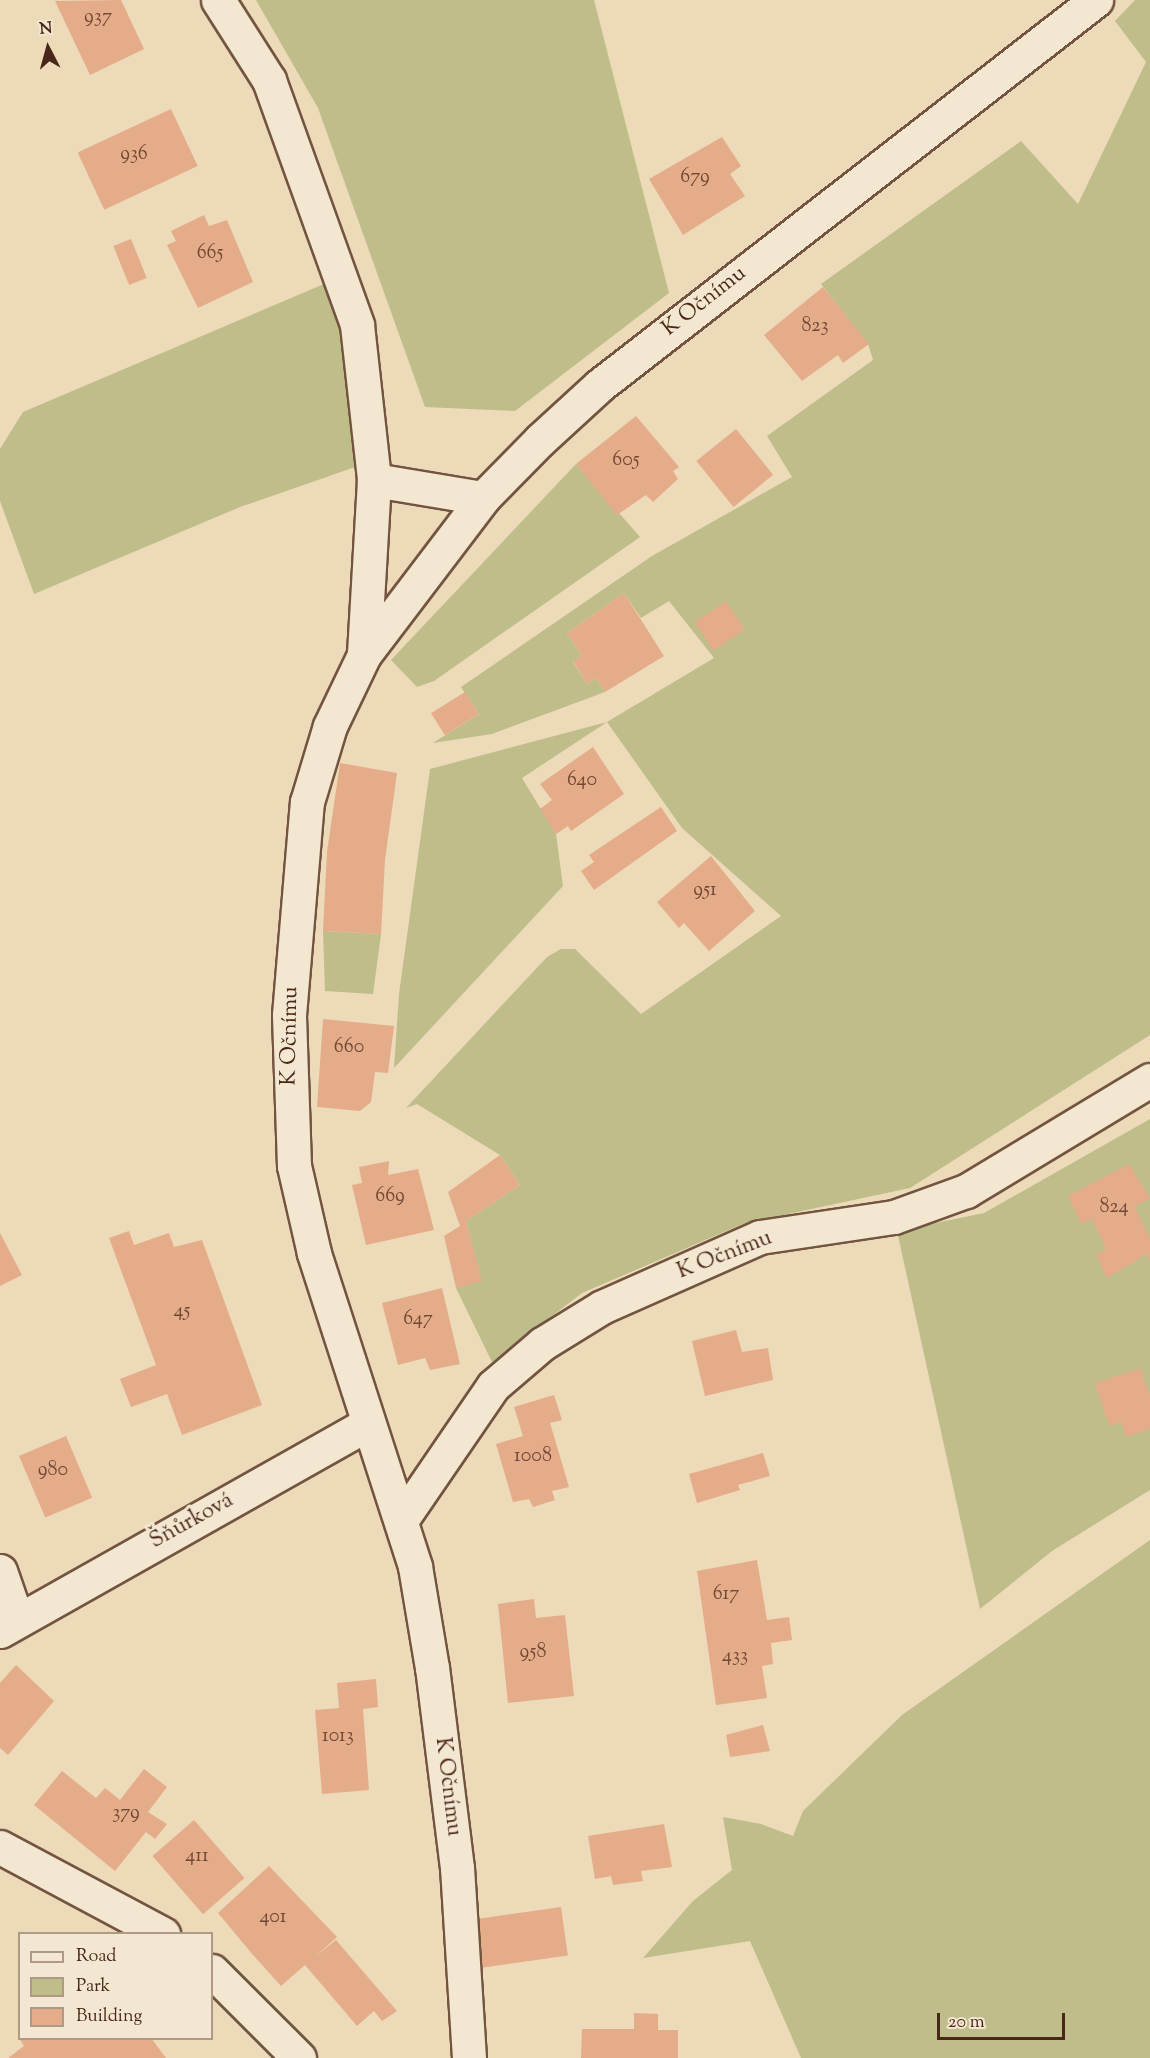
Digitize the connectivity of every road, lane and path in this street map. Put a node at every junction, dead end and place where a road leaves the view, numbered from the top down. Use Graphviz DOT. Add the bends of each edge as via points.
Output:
graph roads {
  1 [pos="219,0"];
  2 [pos="1096,0"];
  3 [pos="374,480"];
  4 [pos="483,498"];
  5 [pos="364,655"];
  6 [pos="1150,1080"];
  7 [pos="367,1424"];
  8 [pos="402,1519"];
  9 [pos="0,1571"];
  10 [pos="8,1625"];
  11 [pos="0,1847"];
  12 [pos="159,1932"];
  13 [pos="213,1972"];
  14 [pos="299,2058"];
  15 [pos="469,2058"];
  1 -- 3 [label="street, K Očnímu" via="269,80 357,325"];
  2 -- 4 [label="street, K Očnímu" via="600,385"];
  3 -- 4 [label="street"];
  3 -- 5 [label="street, K Očnímu"];
  4 -- 5 [label="street, K Očnímu"];
  5 -- 7 [label="street, K Očnímu" via="330,726 307,802 289,1038 294,1166 314,1253"];
  6 -- 8 [label="street, K Očnímu" via="966,1191 894,1217 760,1237 602,1307 542,1344 493,1386"];
  7 -- 8 [label="street, K Očnímu"];
  7 -- 10 [label="street, Šňůrková"];
  8 -- 15 [label="street, K Očnímu" via="415,1566 432,1668 456,1856"];
  9 -- 10 [label="street, Šňůrková"];
  11 -- 12 [label="street"];
  13 -- 14 [label="street"];
}
